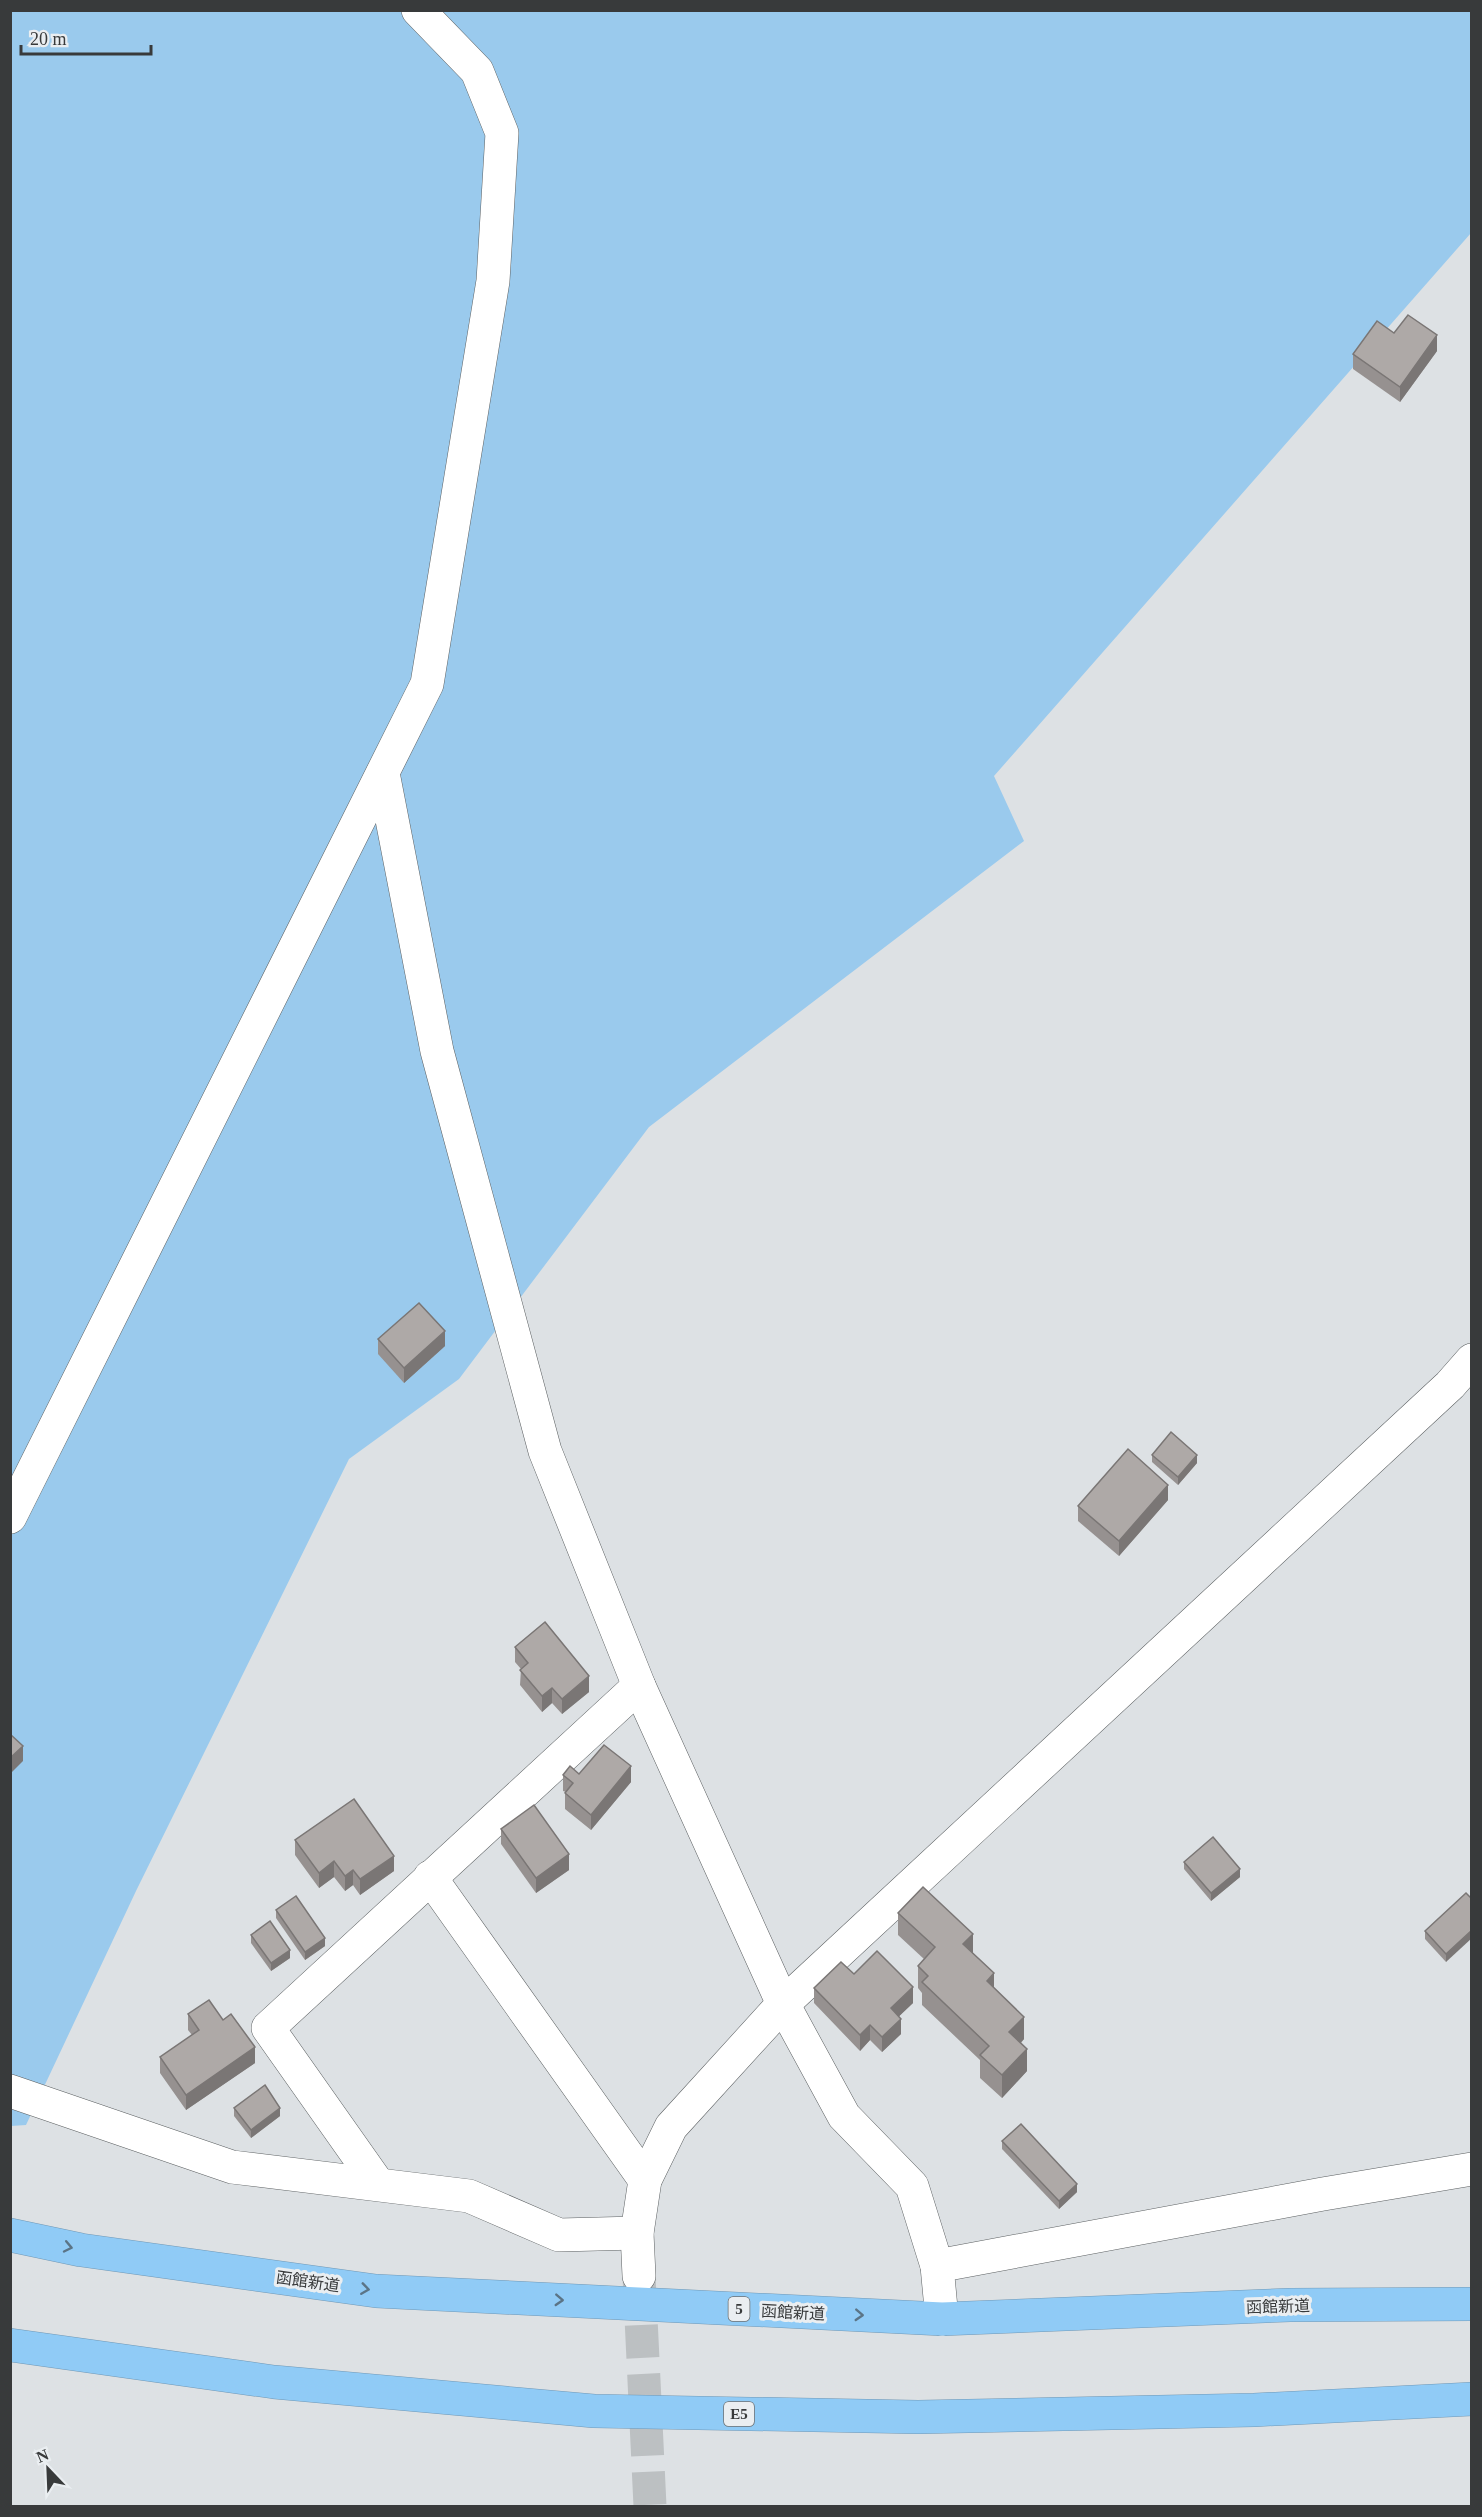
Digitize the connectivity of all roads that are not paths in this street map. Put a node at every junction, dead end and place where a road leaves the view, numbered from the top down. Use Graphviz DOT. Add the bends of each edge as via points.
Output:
graph roads {
  1 [pos="418,10"];
  2 [pos="384,773"];
  3 [pos="1472,1360"];
  4 [pos="10,1517"];
  5 [pos="639,1686"];
  6 [pos="430,1877"];
  7 [pos="783,2004"];
  8 [pos="10,2091"];
  9 [pos="1472,2169"];
  10 [pos="645,2180"];
  11 [pos="378,2184"];
  12 [pos="637,2233"];
  13 [pos="10,2235"];
  14 [pos="937,2265"];
  15 [pos="639,2276"];
  16 [pos="1472,2304"];
  17 [pos="942,2319"];
  18 [pos="10,2344"];
  19 [pos="1472,2399"];
  1 -- 2 [label="street" via="477,71 502,133 493,281 427,684"];
  2 -- 4 [label="street"];
  2 -- 5 [label="street" via="437,1051 545,1451"];
  3 -- 7 [label="street" via="1450,1385"];
  5 -- 6 [label="street"];
  5 -- 7 [label="street"];
  6 -- 10 [label="street"];
  6 -- 11 [label="street" via="268,2028"];
  7 -- 10 [label="street" via="671,2127"];
  7 -- 14 [label="street" via="844,2116 912,2186"];
  8 -- 11 [label="street" via="232,2167"];
  9 -- 14 [label="street"];
  10 -- 12 [label="street"];
  11 -- 12 [label="street" via="469,2196 559,2235"];
  12 -- 15 [label="street"];
  13 -- 17 [label="highway, 函館新道 / 5, one-way" via="81,2250 376,2291"];
  14 -- 17 [label="street"];
  16 -- 17 [label="highway, 函館新道 / 5" via="1290,2305"];
  18 -- 19 [label="highway, E5" via="274,2382 594,2411 918,2417 1254,2410"];
}
